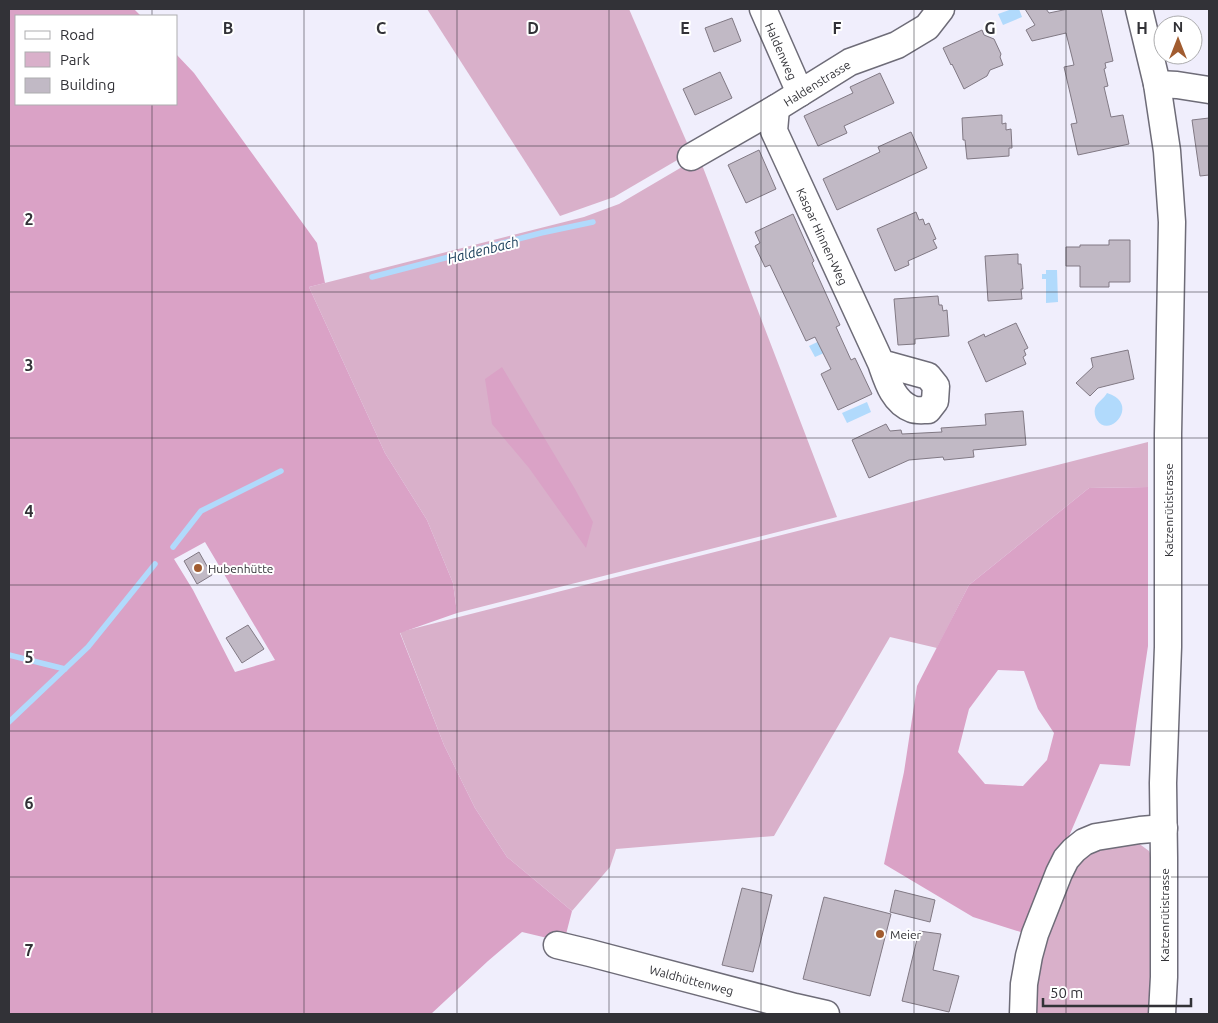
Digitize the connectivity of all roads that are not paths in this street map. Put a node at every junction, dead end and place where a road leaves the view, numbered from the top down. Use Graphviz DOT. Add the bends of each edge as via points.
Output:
graph roads {
  1 [pos="763,9"];
  2 [pos="941,9"];
  3 [pos="1139,9"];
  4 [pos="1157,84"];
  5 [pos="1209,90"];
  6 [pos="800,93"];
  7 [pos="776,108"];
  8 [pos="690,157"];
  9 [pos="881,363"];
  10 [pos="1164,828"];
  11 [pos="557,945"];
  12 [pos="826,1014"];
  13 [pos="1023,1014"];
  14 [pos="1162,1014"];
  1 -- 6 [label="street, Haldenweg"];
  2 -- 6 [label="street, Haldenstrasse" via="927,27 896,44 850,62"];
  3 -- 4 [label="street, Katzenrütistrasse"];
  4 -- 5 [label="street"];
  4 -- 10 [label="street, Katzenrütistrasse" via="1168,151 1172,222"];
  6 -- 7 [label="street, Haldenstrasse"];
  7 -- 8 [label="street, Haldenstrasse"];
  7 -- 9 [label="street, Kaspar Hinnen-Weg" via="774,131"];
  10 -- 13 [label="street" via="1096,837 1084,842 1066,859 1035,934 1024,984"];
  10 -- 14 [label="street, Katzenrütistrasse"];
  11 -- 12 [label="street, Waldhüttenweg"];
}
